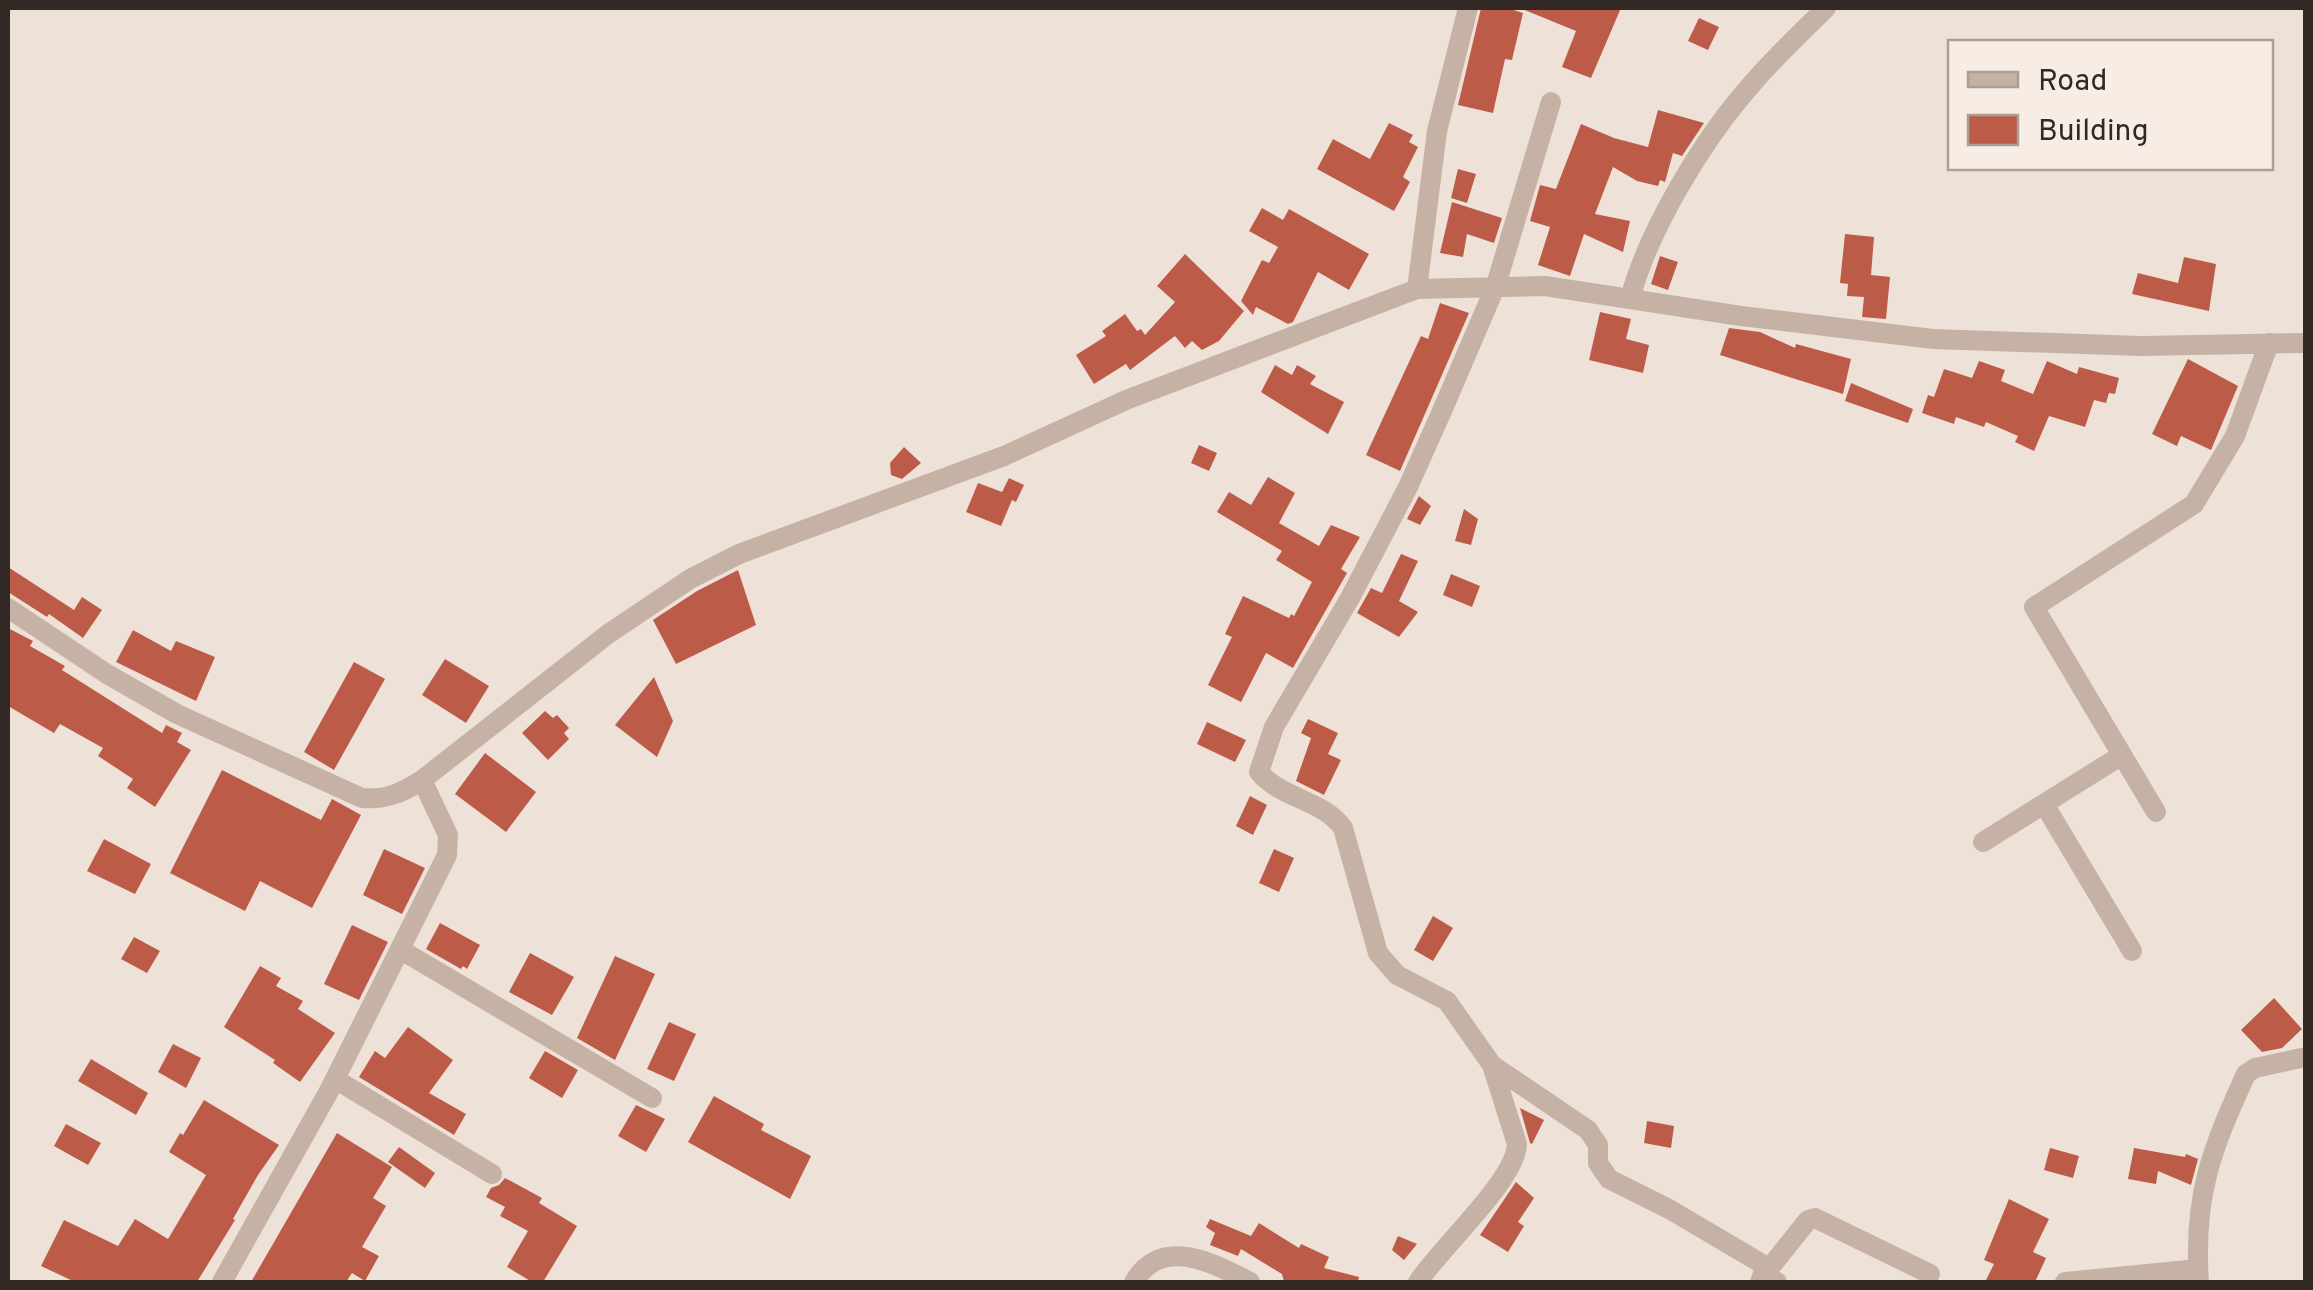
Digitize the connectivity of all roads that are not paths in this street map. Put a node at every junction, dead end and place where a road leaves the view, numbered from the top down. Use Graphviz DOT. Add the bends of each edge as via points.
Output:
graph roads {
  1 [pos="1468,8"];
  2 [pos="1826,8"];
  3 [pos="1551,102"];
  4 [pos="1496,285"];
  5 [pos="1416,288"];
  6 [pos="1630,299"];
  7 [pos="2306,343"];
  8 [pos="2269,344"];
  9 [pos="8,608"];
  10 [pos="2122,755"];
  11 [pos="422,780"];
  12 [pos="2044,804"];
  13 [pos="2156,812"];
  14 [pos="1983,842"];
  15 [pos="401,950"];
  16 [pos="2132,952"];
  17 [pos="2306,1057"];
  18 [pos="1492,1065"];
  19 [pos="334,1080"];
  20 [pos="652,1098"];
  21 [pos="492,1174"];
  22 [pos="1930,1274"];
  23 [pos="2199,1276"];
  24 [pos="1767,1280"];
  25 [pos="222,1282"];
  26 [pos="1134,1282"];
  27 [pos="1250,1282"];
  28 [pos="1418,1282"];
  29 [pos="2065,1282"];
  1 -- 5 [label="street" via="1437,132"];
  2 -- 6 [label="street" via="1749,87 1696,160 1638,266"];
  3 -- 4 [label="street"];
  4 -- 5 [label="street"];
  4 -- 6 [label="street"];
  4 -- 18 [label="street" via="1408,487 1274,726 1259,772 1338,821 1381,960 1447,1001"];
  5 -- 11 [label="street" via="723,562 608,634"];
  6 -- 8 [label="street" via="1933,339"];
  7 -- 8 [label="street"];
  8 -- 10 [label="street" via="2236,436 2194,504 2034,607"];
  9 -- 11 [label="street" via="177,714 362,798 381,800"];
  10 -- 12 [label="street"];
  10 -- 13 [label="street"];
  11 -- 15 [label="street" via="449,845"];
  12 -- 14 [label="street"];
  12 -- 16 [label="street"];
  15 -- 19 [label="street"];
  15 -- 20 [label="street"];
  17 -- 23 [label="street" via="2246,1074 2201,1191"];
  18 -- 24 [label="street" via="1588,1130 1609,1180 1759,1262"];
  18 -- 28 [label="street" via="1516,1154"];
  19 -- 21 [label="street"];
  19 -- 25 [label="street"];
  22 -- 24 [label="street" via="1814,1218"];
  23 -- 29 [label="street"];
  26 -- 27 [label="street" via="1153,1262 1186,1256"];
}
